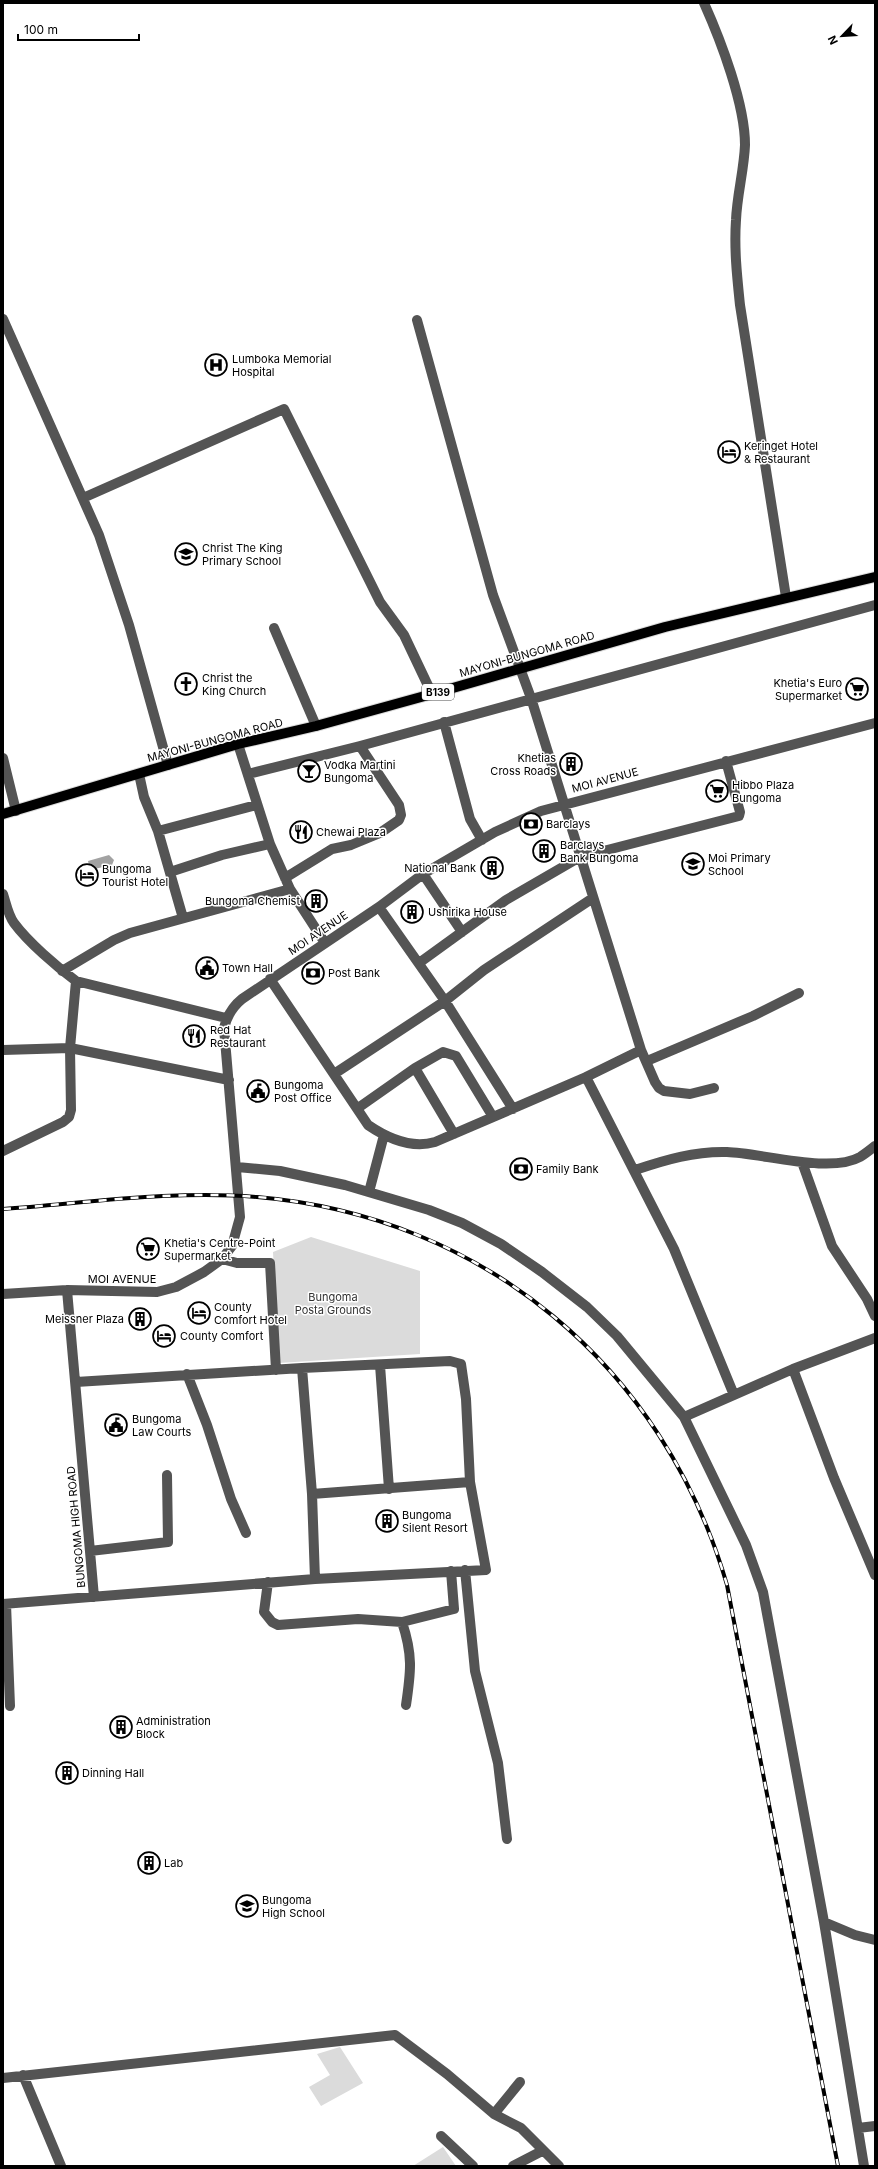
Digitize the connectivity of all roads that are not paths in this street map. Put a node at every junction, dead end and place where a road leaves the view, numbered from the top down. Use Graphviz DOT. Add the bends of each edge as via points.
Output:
graph roads {
  1 [pos="704,3"];
  2 [pos="3,319"];
  3 [pos="417,320"];
  4 [pos="83,498"];
  5 [pos="875,577"];
  6 [pos="786,597"];
  7 [pos="875,605"];
  8 [pos="274,628"];
  9 [pos="520,668"];
  10 [pos="432,694"];
  11 [pos="532,698"];
  12 [pos="444,722"];
  13 [pos="875,723"];
  14 [pos="316,726"];
  15 [pos="238,744"];
  16 [pos="360,746"];
  17 [pos="3,758"];
  18 [pos="726,762"];
  19 [pos="168,765"];
  20 [pos="139,774"];
  21 [pos="248,774"];
  22 [pos="564,804"];
  23 [pos="256,805"];
  24 [pos="16,811"];
  25 [pos="3,814"];
  26 [pos="158,831"];
  27 [pos="482,840"];
  28 [pos="270,844"];
  29 [pos="580,857"];
  30 [pos="170,872"];
  31 [pos="423,874"];
  32 [pos="285,878"];
  33 [pos="290,889"];
  34 [pos="3,894"];
  35 [pos="593,898"];
  36 [pos="379,906"];
  37 [pos="183,918"];
  38 [pos="462,932"];
  39 [pos="325,943"];
  40 [pos="419,963"];
  41 [pos="62,971"];
  42 [pos="270,979"];
  43 [pos="76,981"];
  44 [pos="799,993"];
  45 [pos="445,1001"];
  46 [pos="226,1018"];
  47 [pos="70,1048"];
  48 [pos="3,1050"];
  49 [pos="641,1050"];
  50 [pos="647,1061"];
  51 [pos="415,1068"];
  52 [pos="334,1074"];
  53 [pos="586,1077"];
  54 [pos="229,1080"];
  55 [pos="714,1088"];
  56 [pos="358,1108"];
  57 [pos="513,1109"];
  58 [pos="493,1117"];
  59 [pos="454,1134"];
  60 [pos="384,1136"];
  61 [pos="875,1146"];
  62 [pos="3,1151"];
  63 [pos="802,1162"];
  64 [pos="237,1167"];
  65 [pos="635,1170"];
  66 [pos="369,1192"];
  67 [pos="222,1259"];
  68 [pos="67,1290"];
  69 [pos="3,1294"];
  70 [pos="875,1316"];
  71 [pos="875,1338"];
  72 [pos="380,1365"];
  73 [pos="302,1368"];
  74 [pos="794,1369"];
  75 [pos="276,1370"];
  76 [pos="187,1374"];
  77 [pos="76,1382"];
  78 [pos="734,1395"];
  79 [pos="684,1417"];
  80 [pos="167,1474"];
  81 [pos="470,1482"];
  82 [pos="389,1489"];
  83 [pos="312,1494"];
  84 [pos="246,1533"];
  85 [pos="90,1552"];
  86 [pos="465,1570"];
  87 [pos="451,1571"];
  88 [pos="874,1572"];
  89 [pos="315,1579"];
  90 [pos="268,1582"];
  91 [pos="94,1597"];
  92 [pos="4,1604"];
  93 [pos="402,1622"];
  94 [pos="406,1705"];
  95 [pos="10,1706"];
  96 [pos="507,1839"];
  97 [pos="824,1922"];
  98 [pos="875,1940"];
  99 [pos="22,2075"];
  100 [pos="3,2078"];
  101 [pos="520,2082"];
  102 [pos="494,2114"];
  103 [pos="875,2126"];
  104 [pos="858,2128"];
  105 [pos="441,2136"];
  106 [pos="542,2151"];
  107 [pos="61,2166"];
  108 [pos="473,2166"];
  109 [pos="513,2166"];
  110 [pos="559,2166"];
  111 [pos="864,2166"];
  1 -- 6 [label="street" via="734,85 742,121 745,145 736,220 735,259"];
  2 -- 4 [label="street"];
  3 -- 9 [label="street" via="493,595"];
  4 -- 10 [label="street" via="284,410 380,602 404,635"];
  4 -- 19 [label="street" via="99,535 129,625"];
  5 -- 6 [label="main road, MAYONI-BUNGOMA ROAD / B139"];
  6 -- 9 [label="main road, MAYONI-BUNGOMA ROAD / B139" via="665,627"];
  7 -- 11 [label="street"];
  8 -- 14 [label="street"];
  9 -- 10 [label="main road, MAYONI-BUNGOMA ROAD / B139"];
  9 -- 11 [label="street"];
  10 -- 14 [label="main road, MAYONI-BUNGOMA ROAD / B139"];
  11 -- 12 [label="street"];
  11 -- 22 [label="street"];
  12 -- 16 [label="street"];
  12 -- 27 [label="street" via="470,819"];
  13 -- 18 [label="street, MOI AVENUE"];
  14 -- 15 [label="main road, MAYONI-BUNGOMA ROAD / B139"];
  15 -- 19 [label="main road, MAYONI-BUNGOMA ROAD / B139"];
  15 -- 21 [label="street"];
  16 -- 21 [label="street"];
  16 -- 32 [label="street" via="399,805 399,820 363,841 332,849"];
  17 -- 24 [label="street"];
  18 -- 22 [label="street, MOI AVENUE"];
  18 -- 29 [label="street" via="739,816"];
  19 -- 20 [label="main road, MAYONI-BUNGOMA ROAD / B139"];
  20 -- 24 [label="main road, MAYONI-BUNGOMA ROAD / B139"];
  20 -- 26 [label="street"];
  21 -- 23 [label="street"];
  22 -- 27 [label="street, MOI AVENUE" via="521,818"];
  22 -- 29 [label="street"];
  23 -- 26 [label="street"];
  23 -- 28 [label="street"];
  24 -- 25 [label="main road, MAYONI-BUNGOMA ROAD / B139"];
  26 -- 30 [label="street"];
  27 -- 31 [label="street, MOI AVENUE"];
  28 -- 30 [label="street" via="222,855"];
  28 -- 32 [label="street"];
  29 -- 35 [label="street"];
  29 -- 38 [label="street" via="521,891"];
  30 -- 37 [label="street"];
  31 -- 36 [label="street, MOI AVENUE"];
  31 -- 38 [label="street"];
  32 -- 33 [label="street"];
  33 -- 37 [label="street"];
  33 -- 39 [label="street"];
  34 -- 41 [label="street" via="14,922"];
  35 -- 45 [label="street" via="484,970"];
  35 -- 49 [label="street"];
  36 -- 39 [label="street, MOI AVENUE"];
  36 -- 40 [label="street"];
  37 -- 41 [label="street" via="119,938"];
  38 -- 40 [label="street"];
  39 -- 42 [label="street, MOI AVENUE"];
  40 -- 45 [label="street"];
  41 -- 43 [label="street"];
  42 -- 46 [label="street, MOI AVENUE" via="242,998 233,1006"];
  42 -- 52 [label="street"];
  43 -- 46 [label="street"];
  43 -- 47 [label="street"];
  44 -- 50 [label="street" via="753,1016"];
  45 -- 52 [label="street"];
  45 -- 57 [label="street"];
  46 -- 54 [label="street, MOI AVENUE" via="224,1028"];
  47 -- 48 [label="street"];
  47 -- 54 [label="street"];
  47 -- 62 [label="street" via="69,1117"];
  49 -- 50 [label="street"];
  49 -- 53 [label="street"];
  50 -- 55 [label="street" via="655,1082 664,1091 690,1094"];
  51 -- 56 [label="street"];
  51 -- 58 [label="street" via="443,1052 456,1056"];
  51 -- 59 [label="street"];
  52 -- 56 [label="street"];
  53 -- 57 [label="street"];
  53 -- 65 [label="street"];
  54 -- 64 [label="street, MOI AVENUE"];
  56 -- 60 [label="street" via="368,1124"];
  57 -- 58 [label="street"];
  58 -- 59 [label="street"];
  59 -- 60 [label="street" via="435,1142 417,1145"];
  60 -- 66 [label="street"];
  61 -- 63 [label="street" via="859,1158"];
  63 -- 65 [label="street" via="727,1152 671,1158"];
  63 -- 70 [label="street" via="832,1246 867,1299"];
  64 -- 66 [label="street" via="280,1171"];
  64 -- 67 [label="street, MOI AVENUE" via="240,1217 232,1246"];
  65 -- 78 [label="street" via="674,1249"];
  66 -- 79 [label="street" via="462,1223 501,1244 542,1272 617,1336"];
  67 -- 68 [label="street, MOI AVENUE" via="190,1281 157,1292"];
  67 -- 75 [label="street" via="236,1263 270,1263"];
  68 -- 69 [label="street, MOI AVENUE"];
  68 -- 77 [label="street, BUNGOMA HIGH ROAD"];
  71 -- 74 [label="street"];
  72 -- 73 [label="street"];
  72 -- 81 [label="street" via="450,1361 461,1364 466,1399"];
  72 -- 82 [label="street"];
  73 -- 75 [label="street"];
  73 -- 83 [label="street"];
  74 -- 78 [label="street"];
  74 -- 88 [label="street" via="834,1478"];
  75 -- 76 [label="street"];
  76 -- 77 [label="street"];
  76 -- 84 [label="street" via="231,1499"];
  77 -- 85 [label="street, BUNGOMA HIGH ROAD"];
  78 -- 79 [label="street"];
  79 -- 97 [label="street" via="746,1545 763,1592"];
  80 -- 85 [label="street" via="168,1542"];
  81 -- 82 [label="street"];
  81 -- 86 [label="street" via="486,1570"];
  82 -- 83 [label="street"];
  83 -- 89 [label="street"];
  85 -- 91 [label="street, BUNGOMA HIGH ROAD"];
  86 -- 87 [label="street"];
  86 -- 96 [label="street" via="476,1671 498,1763"];
  87 -- 89 [label="street"];
  87 -- 93 [label="street" via="454,1609"];
  89 -- 90 [label="street"];
  90 -- 91 [label="street"];
  90 -- 93 [label="street" via="264,1612 278,1625 358,1619"];
  91 -- 92 [label="street, BUNGOMA HIGH ROAD"];
  92 -- 95 [label="street, BUNGOMA HIGH ROAD"];
  93 -- 94 [label="street" via="412,1660"];
  97 -- 98 [label="street" via="860,1937"];
  97 -- 104 [label="street"];
  99 -- 100 [label="street"];
  99 -- 102 [label="street" via="395,2035"];
  99 -- 107 [label="street"];
  101 -- 102 [label="street"];
  102 -- 106 [label="street" via="521,2128"];
  103 -- 104 [label="street"];
  104 -- 111 [label="street"];
  105 -- 108 [label="street"];
  106 -- 109 [label="street"];
  106 -- 110 [label="street"];
}
